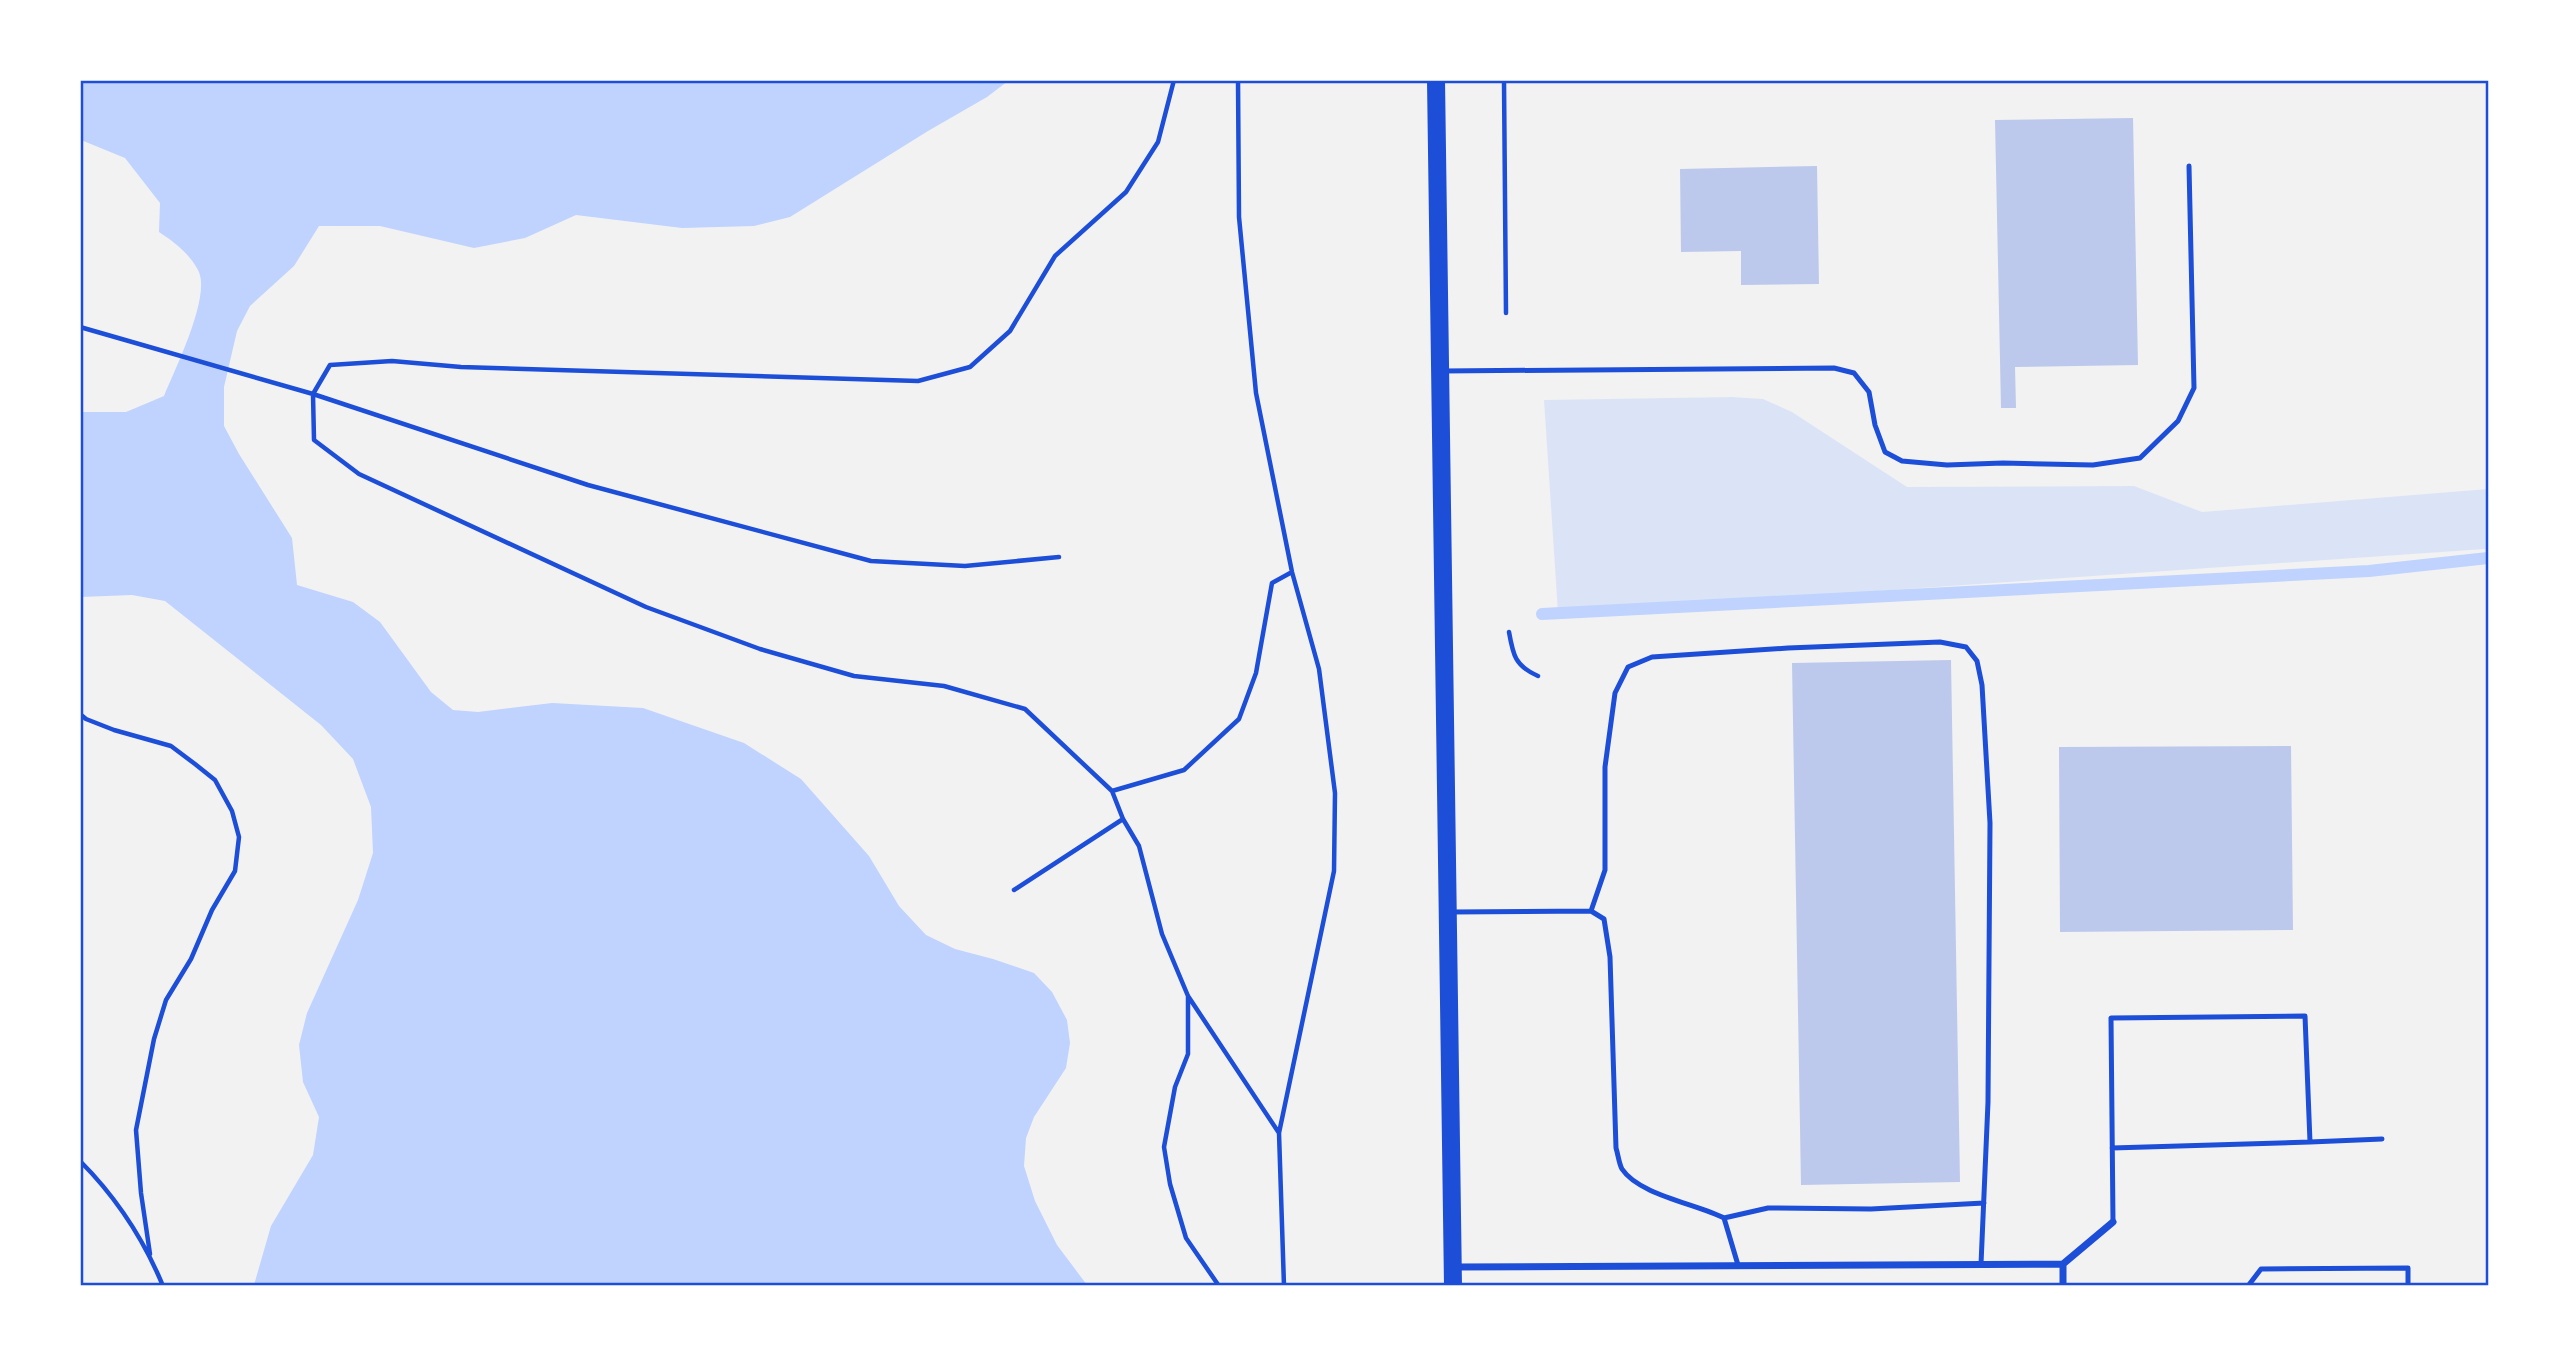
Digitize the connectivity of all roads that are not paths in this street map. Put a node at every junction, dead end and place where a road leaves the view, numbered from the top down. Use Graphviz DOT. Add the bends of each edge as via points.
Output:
graph roads {
  1 [pos="1436,80"];
  2 [pos="2189,166"];
  3 [pos="1440,371"];
  4 [pos="1591,911"];
  5 [pos="1448,912"];
  6 [pos="2382,1139"];
  7 [pos="2310,1142"];
  8 [pos="2112,1147"];
  9 [pos="1984,1203"];
  10 [pos="1724,1218"];
  11 [pos="2113,1222"];
  12 [pos="1980,1264"];
  13 [pos="2063,1264"];
  14 [pos="1738,1265"];
  15 [pos="1453,1276"];
  16 [pos="2063,1286"];
  17 [pos="2248,1286"];
  18 [pos="2409,1286"];
  1 -- 3 [label="main road"];
  2 -- 3 [label="lane" via="2194,388 2178,421 2140,458 2093,465 1947,466 1902,461 1885,453 1868,392 1854,373 1834,368"];
  3 -- 5 [label="main road"];
  4 -- 5 [label="lane"];
  4 -- 9 [label="lane" via="1605,870 1605,767 1615,693 1628,667 1652,657 1788,648 1940,642 1966,647 1977,661 1982,685 1989,810"];
  4 -- 10 [label="lane" via="1604,919 1610,957 1616,1148 1622,1169 1640,1186"];
  5 -- 15 [label="main road"];
  6 -- 7 [label="lane"];
  7 -- 8 [label="lane"];
  7 -- 8 [label="lane" via="2305,1016 2111,1018"];
  8 -- 11 [label="lane"];
  9 -- 10 [label="lane" via="1768,1208"];
  9 -- 12 [label="lane"];
  10 -- 14 [label="lane"];
  11 -- 13 [label="street"];
  12 -- 13 [label="street"];
  12 -- 14 [label="street"];
  13 -- 16 [label="street"];
  14 -- 15 [label="street"];
  17 -- 18 [label="lane" via="2261,1269 2408,1268"];
}
